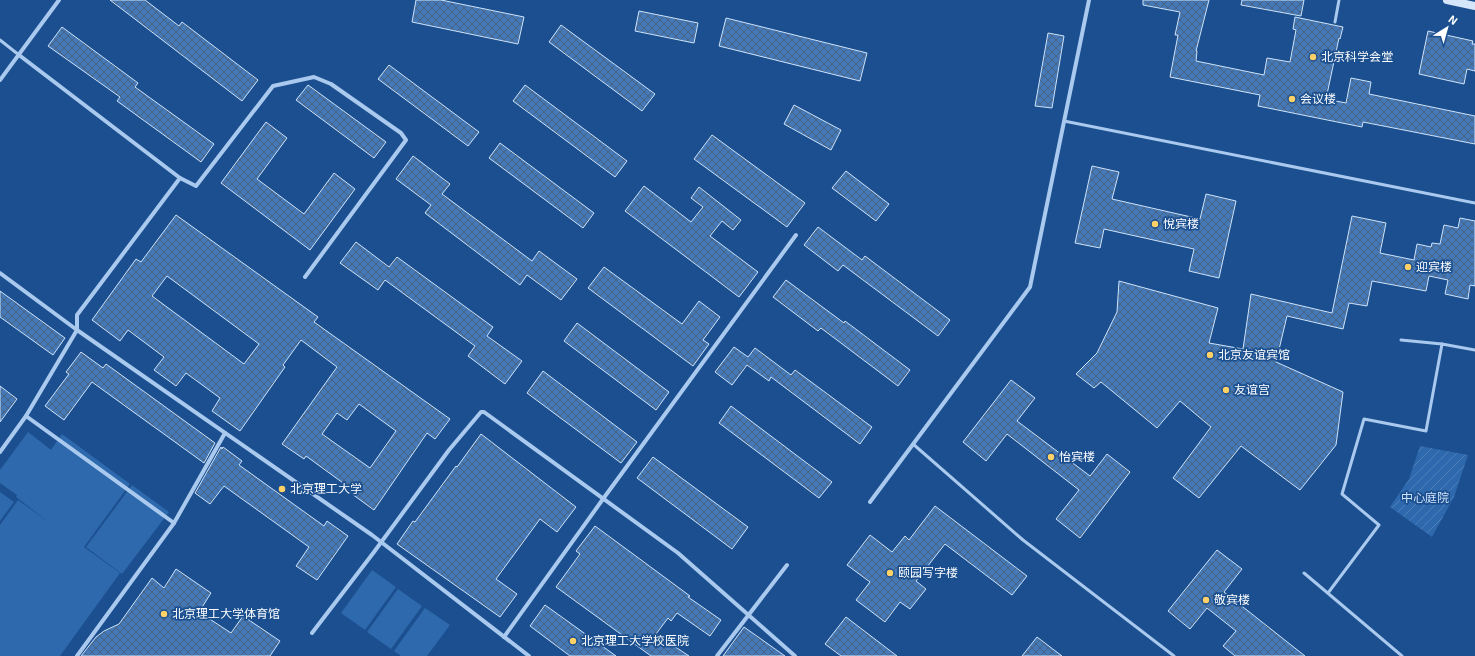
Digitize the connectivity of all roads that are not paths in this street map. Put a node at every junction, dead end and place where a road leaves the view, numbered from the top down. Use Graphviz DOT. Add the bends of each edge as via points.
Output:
graph roads {
  1 [pos="59,0"];
  2 [pos="1089,0"];
  3 [pos="1339,0"];
  4 [pos="1447,0"];
  5 [pos="1475,6"];
  6 [pos="1335,22"];
  7 [pos="0,40"];
  8 [pos="19,55"];
  9 [pos="0,80"];
  10 [pos="1064,121"];
  11 [pos="180,178"];
  12 [pos="1475,203"];
  13 [pos="796,235"];
  14 [pos="0,273"];
  15 [pos="305,277"];
  16 [pos="77,330"];
  17 [pos="1401,340"];
  18 [pos="1442,344"];
  19 [pos="1475,350"];
  20 [pos="26,416"];
  21 [pos="225,433"];
  22 [pos="913,444"];
  23 [pos="0,452"];
  24 [pos="603,499"];
  25 [pos="870,502"];
  26 [pos="174,523"];
  27 [pos="381,542"];
  28 [pos="787,565"];
  29 [pos="1304,573"];
  30 [pos="1328,593"];
  31 [pos="748,615"];
  32 [pos="312,634"];
  33 [pos="504,637"];
  34 [pos="77,656"];
  35 [pos="529,656"];
  36 [pos="717,656"];
  37 [pos="795,656"];
  38 [pos="1174,656"];
  39 [pos="1402,656"];
  1 -- 8 [label="street"];
  2 -- 10 [label="street"];
  3 -- 6 [label="lane"];
  4 -- 5 [label="street"];
  7 -- 8 [label="lane"];
  8 -- 9 [label="street"];
  8 -- 11 [label="street"];
  10 -- 12 [label="lane"];
  10 -- 22 [label="street" via="1030,287"];
  11 -- 15 [label="street" via="196,186 273,86 314,77 330,84 401,133 406,140"];
  11 -- 16 [label="street" via="77,315"];
  13 -- 24 [label="street"];
  14 -- 16 [label="street"];
  16 -- 20 [label="street"];
  16 -- 21 [label="street"];
  17 -- 18 [label="lane"];
  18 -- 19 [label="lane"];
  18 -- 30 [label="lane" via="1426,431 1364,419 1342,494 1379,525"];
  20 -- 23 [label="street"];
  20 -- 26 [label="street"];
  21 -- 26 [label="street"];
  21 -- 27 [label="street"];
  22 -- 25 [label="street"];
  22 -- 38 [label="lane" via="1023,540"];
  24 -- 27 [label="street" via="484,412 480,412"];
  24 -- 31 [label="street" via="678,553"];
  24 -- 33 [label="street"];
  26 -- 34 [label="street"];
  27 -- 32 [label="street"];
  27 -- 33 [label="street"];
  28 -- 31 [label="street"];
  29 -- 30 [label="lane"];
  30 -- 39 [label="lane"];
  31 -- 36 [label="street"];
  31 -- 37 [label="street"];
  33 -- 35 [label="street"];
}
